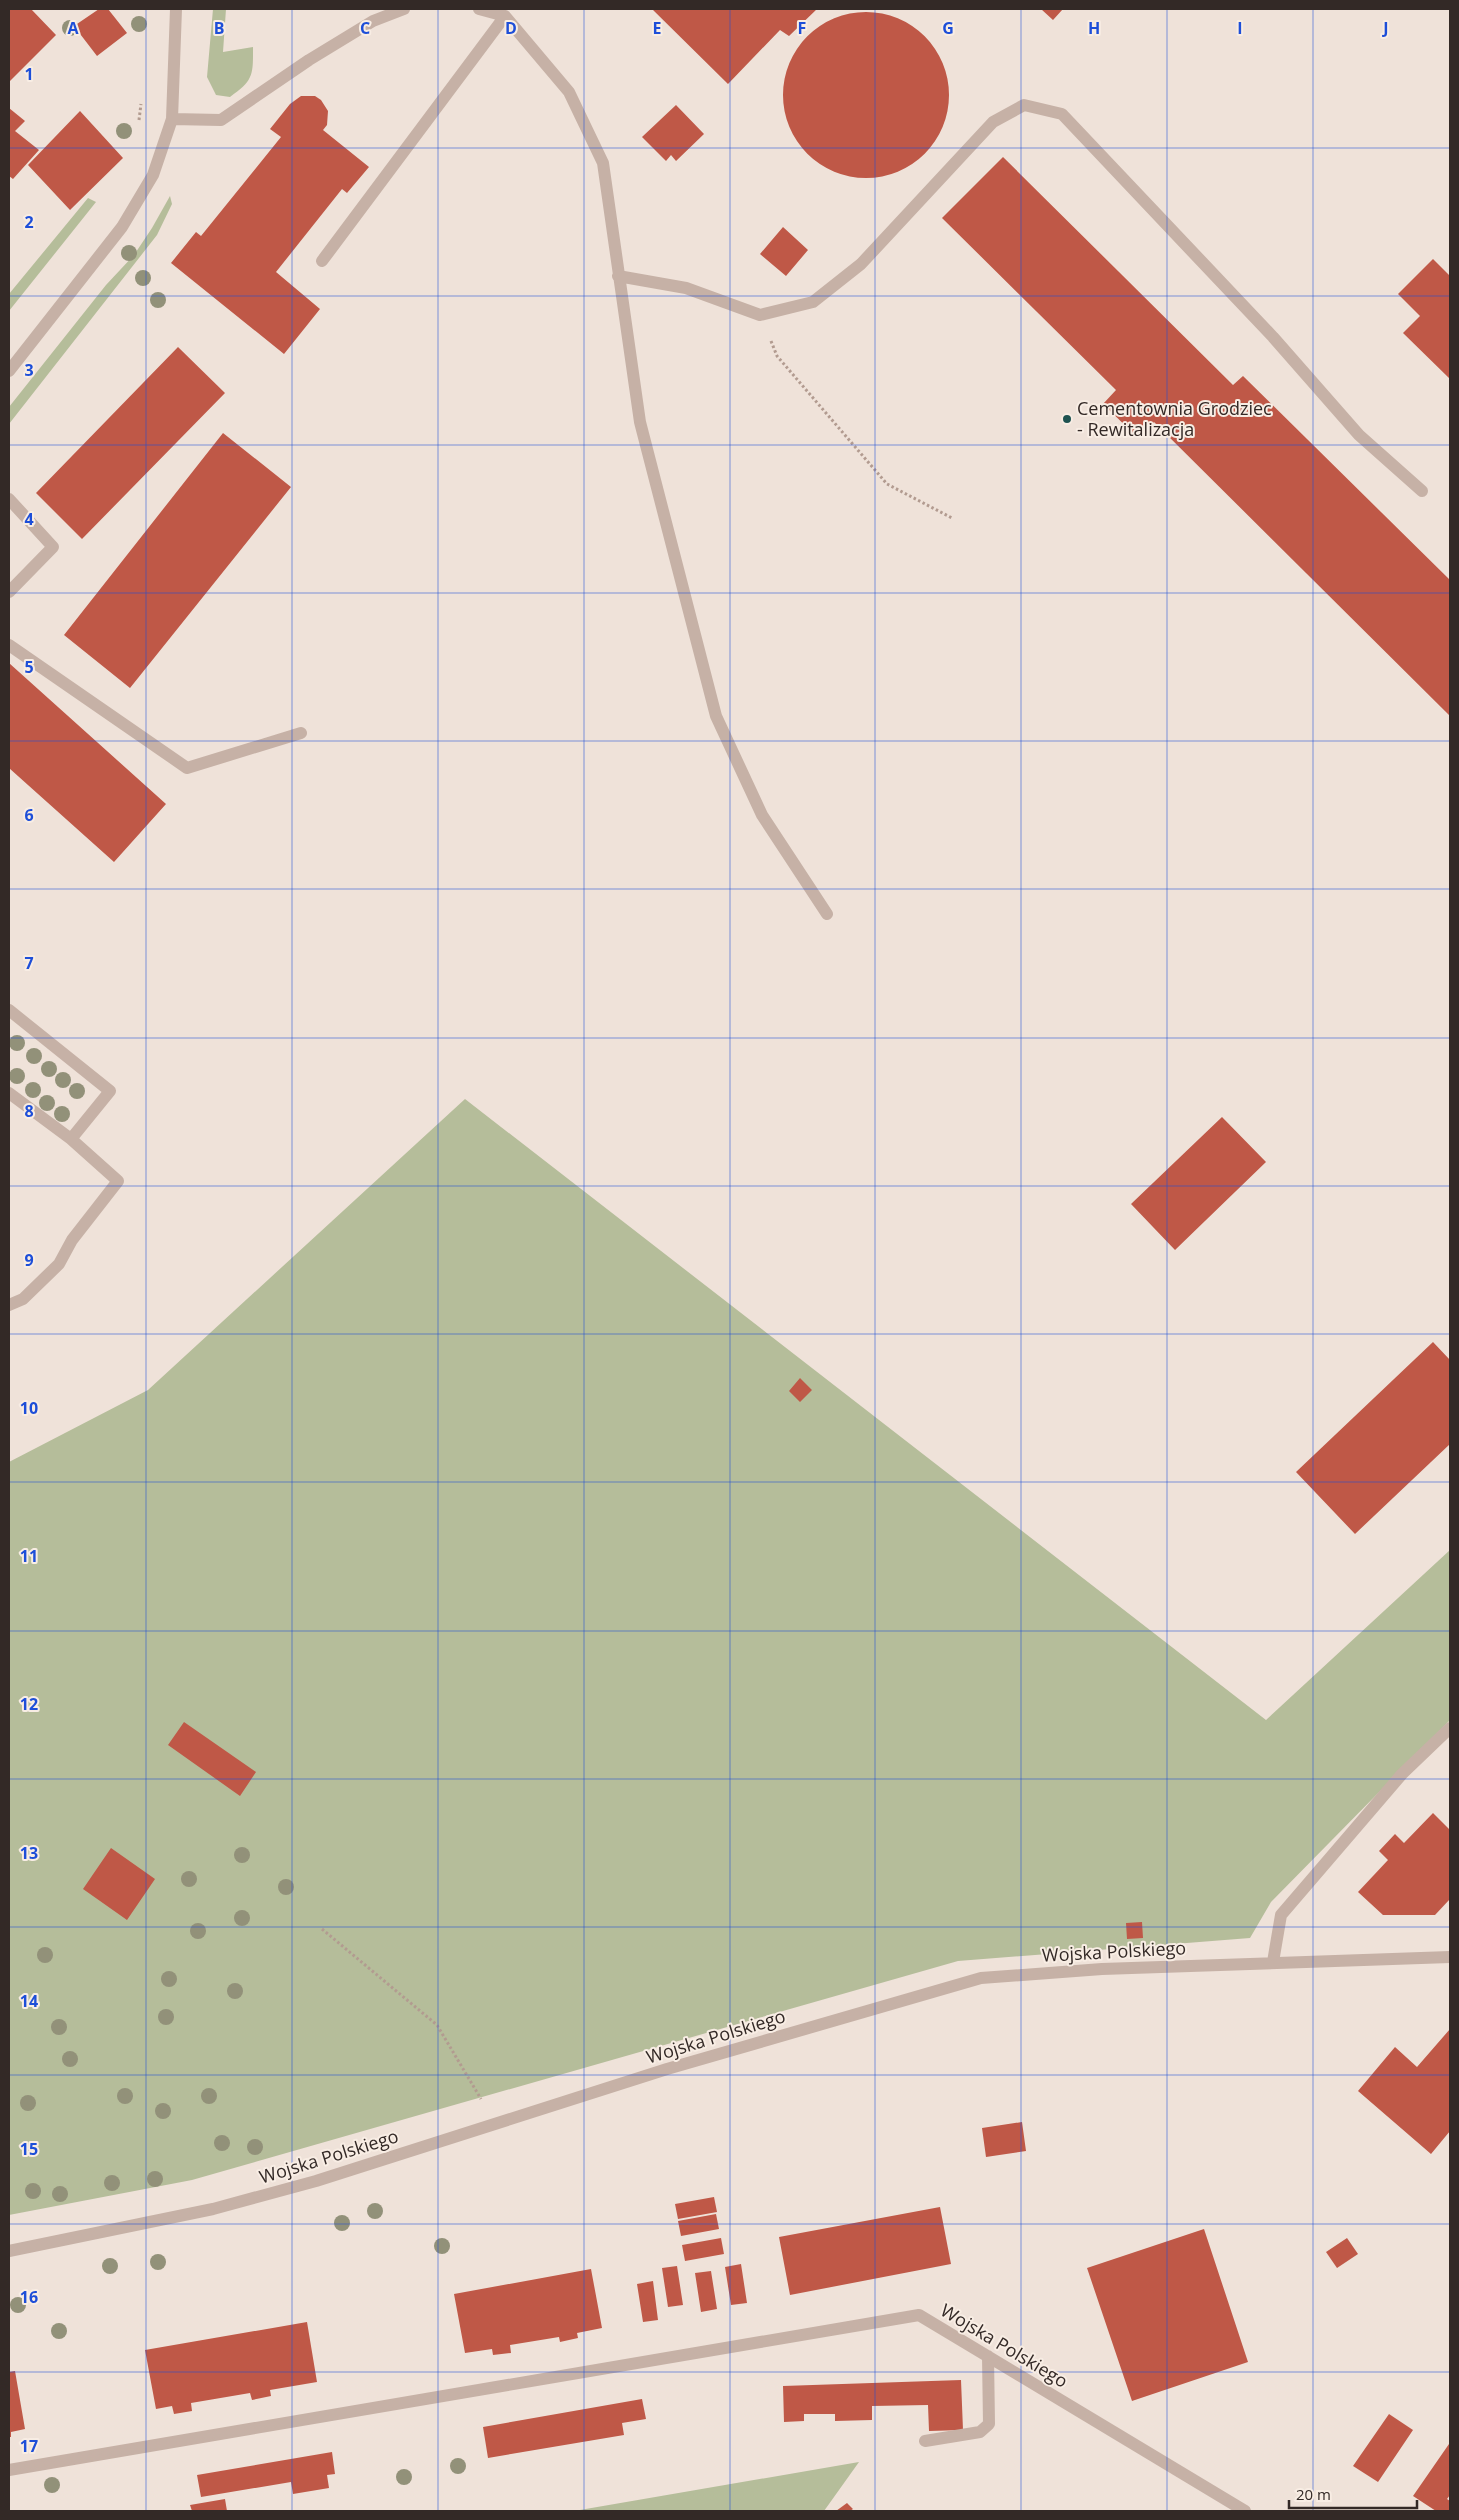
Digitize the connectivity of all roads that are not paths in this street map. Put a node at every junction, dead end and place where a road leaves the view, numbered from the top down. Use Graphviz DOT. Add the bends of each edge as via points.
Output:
graph roads {
  1 [pos="176,9"];
  2 [pos="404,9"];
  3 [pos="479,9"];
  4 [pos="505,16"];
  5 [pos="172,119"];
  6 [pos="322,260"];
  7 [pos="618,276"];
  8 [pos="9,371"];
  9 [pos="1422,491"];
  10 [pos="9,499"];
  11 [pos="9,592"];
  12 [pos="9,644"];
  13 [pos="301,733"];
  14 [pos="827,914"];
  15 [pos="9,1010"];
  16 [pos="9,1093"];
  17 [pos="71,1139"];
  18 [pos="9,1305"];
  19 [pos="1450,1728"];
  20 [pos="1450,1957"];
  21 [pos="1273,1962"];
  22 [pos="9,2251"];
  23 [pos="988,2356"];
  24 [pos="925,2441"];
  25 [pos="9,2470"];
  26 [pos="1245,2511"];
  1 -- 5 [label="street"];
  2 -- 5 [label="street" via="373,21 221,120"];
  3 -- 4 [label="street"];
  4 -- 6 [label="street"];
  4 -- 7 [label="street" via="569,92 602,163"];
  5 -- 8 [label="street" via="153,175 122,227"];
  7 -- 9 [label="street" via="686,288 760,315 813,302 862,264 993,122 1024,105 1062,114 1273,337 1359,435"];
  7 -- 14 [label="street" via="640,422 716,716 762,815"];
  10 -- 11 [label="street" via="53,547"];
  12 -- 13 [label="street" via="187,768"];
  15 -- 17 [label="street" via="110,1091"];
  16 -- 17 [label="street"];
  17 -- 18 [label="street" via="118,1181 72,1240 60,1264 22,1299"];
  19 -- 21 [label="street" via="1402,1774 1281,1915"];
  20 -- 21 [label="street, Wojska Polskiego"];
  21 -- 22 [label="street, Wojska Polskiego" via="981,1978 667,2069 316,2181 213,2208"];
  23 -- 24 [label="street" via="989,2424 980,2432"];
  23 -- 25 [label="street, Wojska Polskiego" via="918,2315"];
  23 -- 26 [label="street, Wojska Polskiego"];
}
